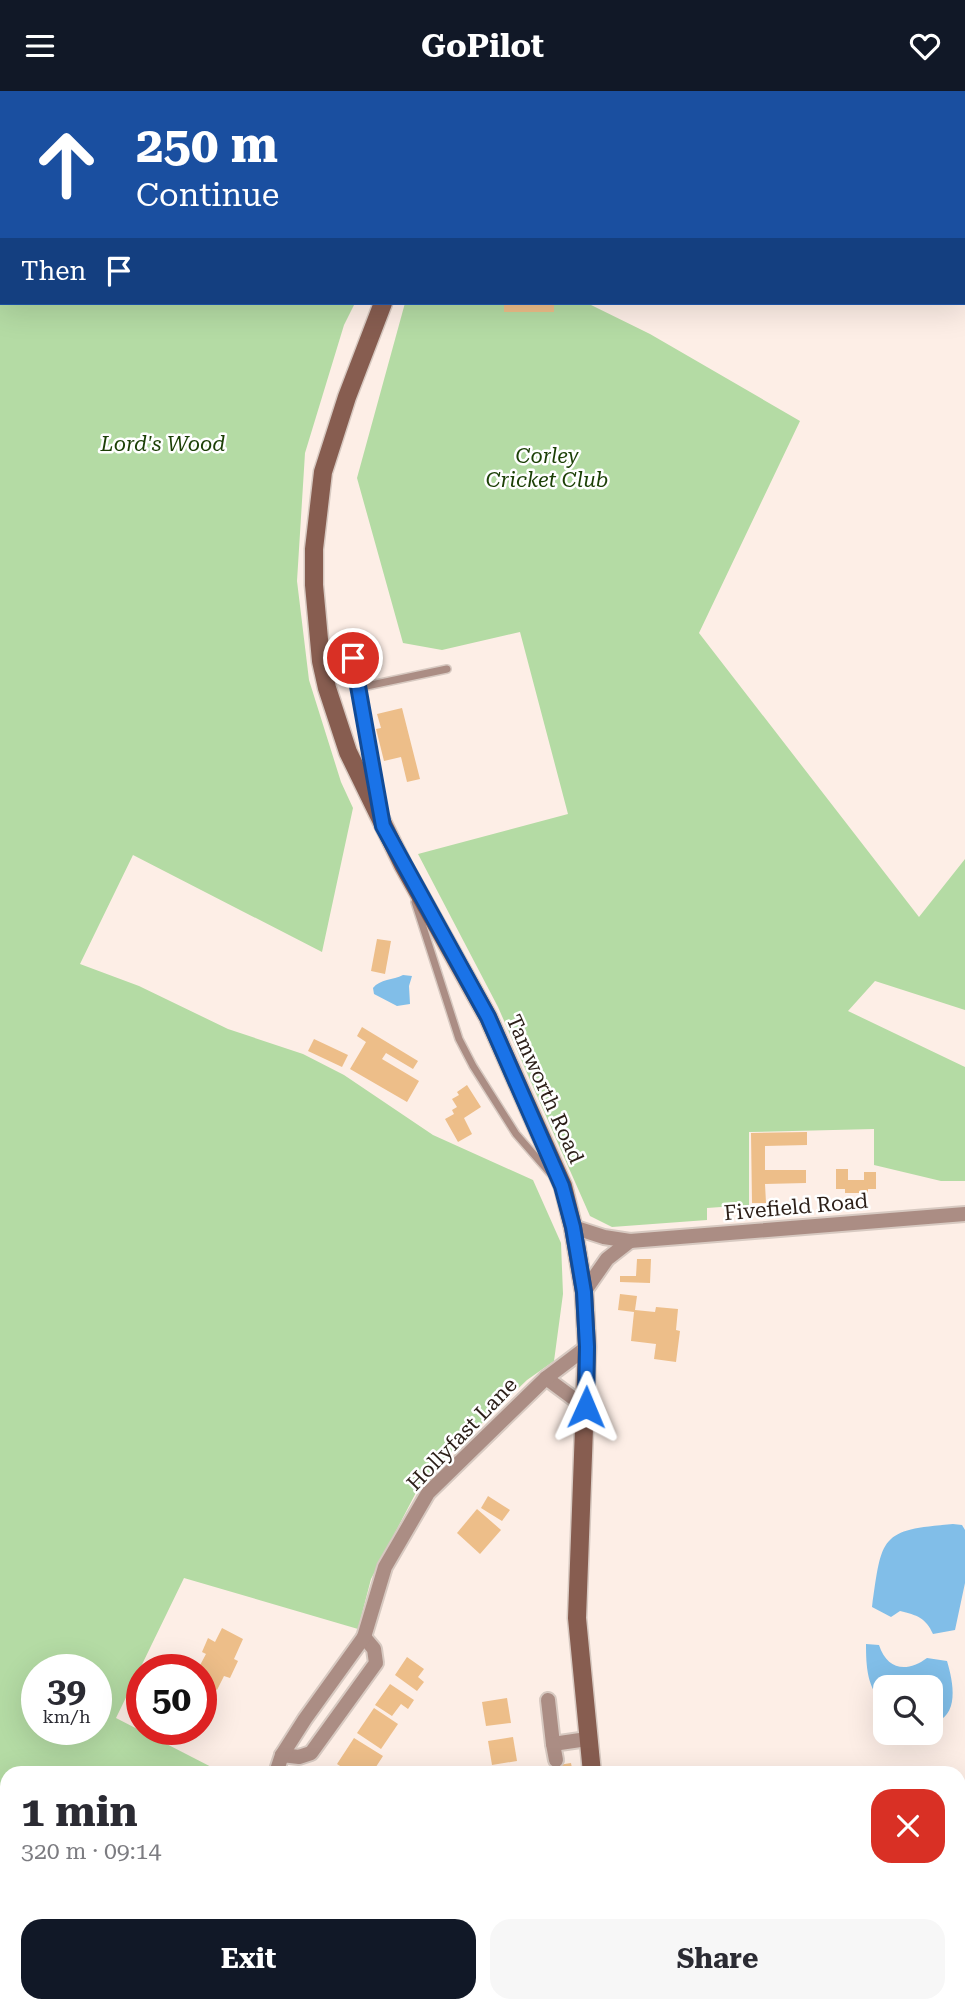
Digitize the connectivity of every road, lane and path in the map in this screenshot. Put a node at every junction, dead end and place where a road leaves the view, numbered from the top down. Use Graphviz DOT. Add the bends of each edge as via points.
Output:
graph roads {
  1 [pos="382,305"];
  2 [pos="318,643"];
  3 [pos="447,669"];
  4 [pos="357,688"];
  5 [pos="383,826"];
  6 [pos="403,865"];
  7 [pos="562,1186"];
  8 [pos="965,1213"];
  9 [pos="573,1227"];
  10 [pos="630,1241"];
  11 [pos="584,1292"];
  12 [pos="587,1347"];
  13 [pos="546,1378"];
  14 [pos="586,1407"];
  15 [pos="364,1637"];
  16 [pos="548,1700"];
  17 [pos="587,1739"];
  18 [pos="553,1744"];
  19 [pos="282,1755"];
  20 [pos="556,1760"];
  21 [pos="278,1766"];
  22 [pos="591,1766"];
  1 -- 2 [label="main road, Tamworth Road" via="323,472 314,549"];
  2 -- 4 [label="lane" via="353,658"];
  2 -- 5 [label="main road, Tamworth Road" via="348,752"];
  3 -- 4 [label="lane"];
  4 -- 5 [label="lane"];
  5 -- 6 [label="main road, Tamworth Road"];
  6 -- 7 [label="main road, Tamworth Road" via="488,1017"];
  6 -- 7 [label="lane" via="459,1039 516,1134"];
  7 -- 9 [label="main road, Tamworth Road"];
  8 -- 10 [label="street, Fivefield Road"];
  9 -- 10 [label="street, Fivefield Road"];
  9 -- 11 [label="main road, Tamworth Road"];
  10 -- 11 [label="street" via="603,1264"];
  11 -- 12 [label="main road, Tamworth Road"];
  12 -- 13 [label="street, Hollyfast Lane"];
  12 -- 14 [label="main road, Tamworth Road"];
  13 -- 14 [label="street, Hollyfast Lane"];
  13 -- 15 [label="street, Hollyfast Lane" via="428,1493 385,1567"];
  14 -- 17 [label="main road, Tamworth Road" via="577,1618"];
  15 -- 19 [label="street, Hollyfast Lane"];
  15 -- 19 [label="street" via="374,1649 376,1663 311,1753"];
  16 -- 18 [label="street"];
  17 -- 18 [label="street"];
  17 -- 22 [label="main road, Tamworth Road"];
  18 -- 20 [label="street"];
  19 -- 21 [label="street, Hollyfast Lane"];
}
